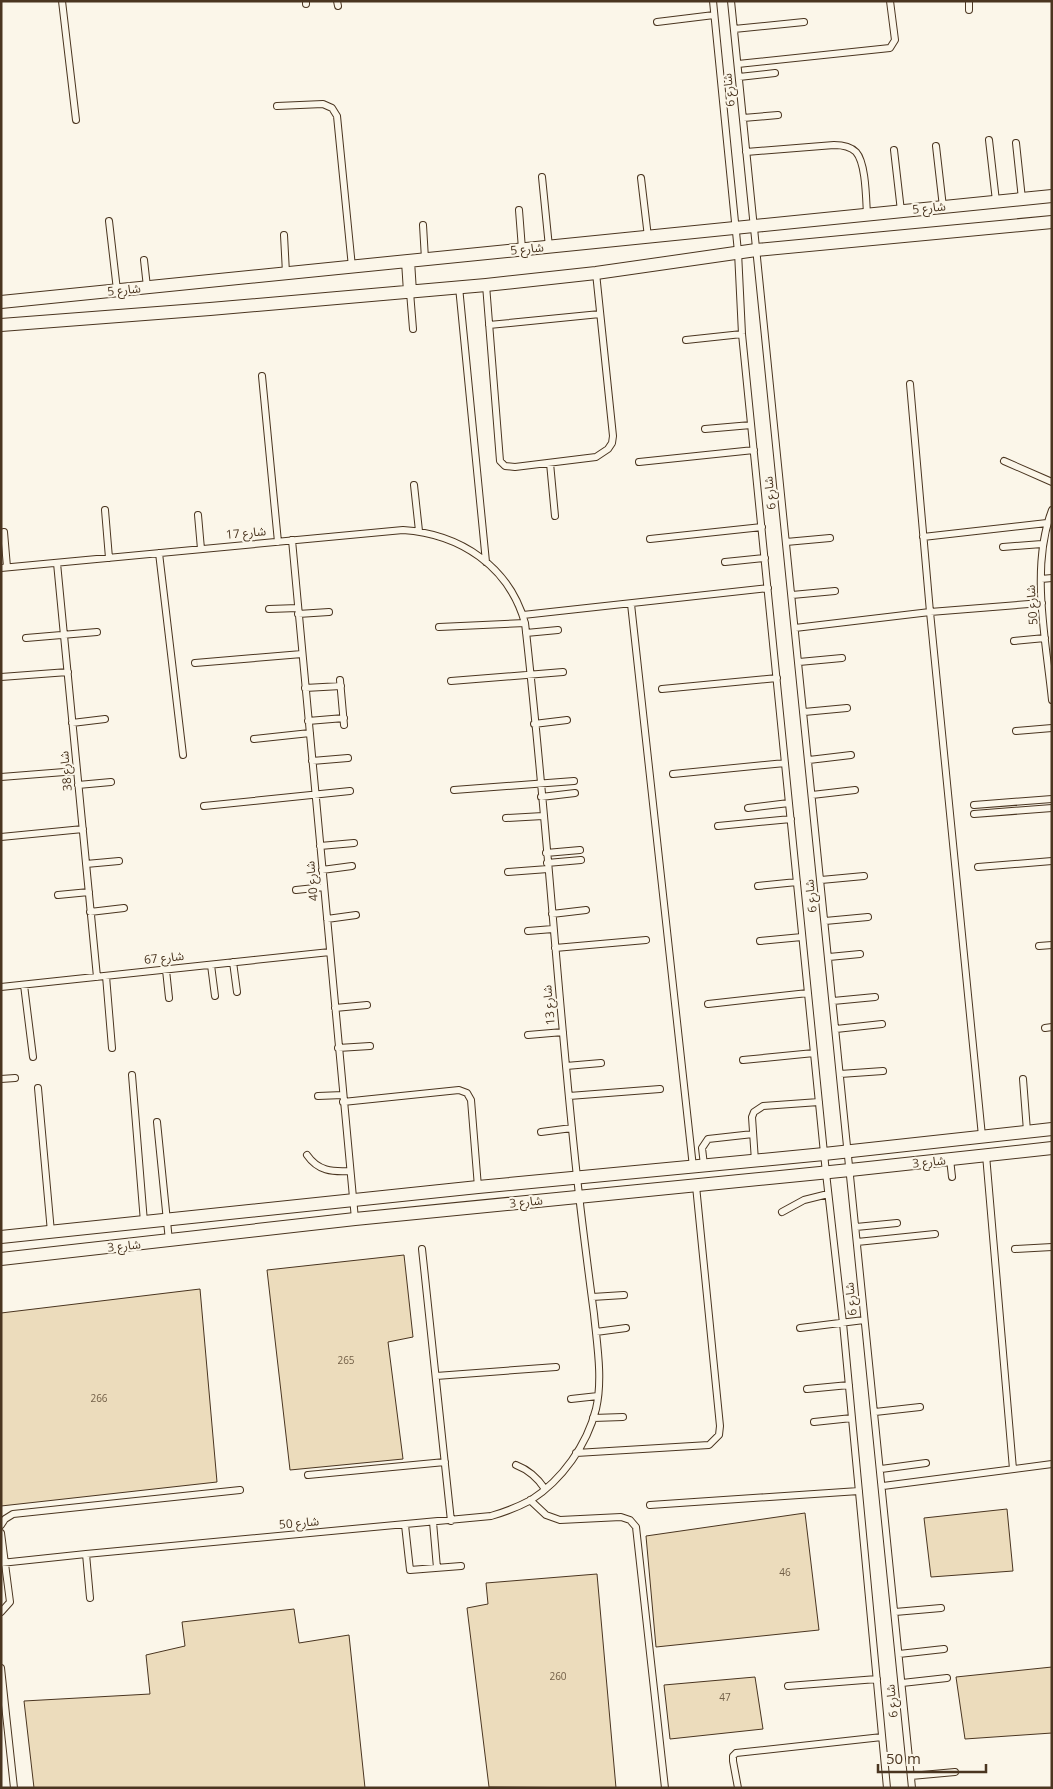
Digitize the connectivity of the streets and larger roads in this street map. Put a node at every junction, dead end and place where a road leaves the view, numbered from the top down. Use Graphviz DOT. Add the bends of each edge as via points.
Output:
graph roads {
  1 [pos="1052,196"];
  2 [pos="1052,222"];
  3 [pos="408,261"];
  4 [pos="410,292"];
  5 [pos="1,302"];
  6 [pos="1,324"];
  7 [pos="1052,1129"];
  8 [pos="1052,1148"];
  9 [pos="1,1237"];
  10 [pos="1,1259"];
  1 -- 3 [label="street, شارع 5"];
  2 -- 4 [label="street, شارع 5" via="756,250 596,273"];
  3 -- 4 [label="street"];
  3 -- 5 [label="street, شارع 5"];
  4 -- 6 [label="street, شارع 5"];
  7 -- 9 [label="street, شارع 3"];
  8 -- 10 [label="street, شارع 3"];
}
